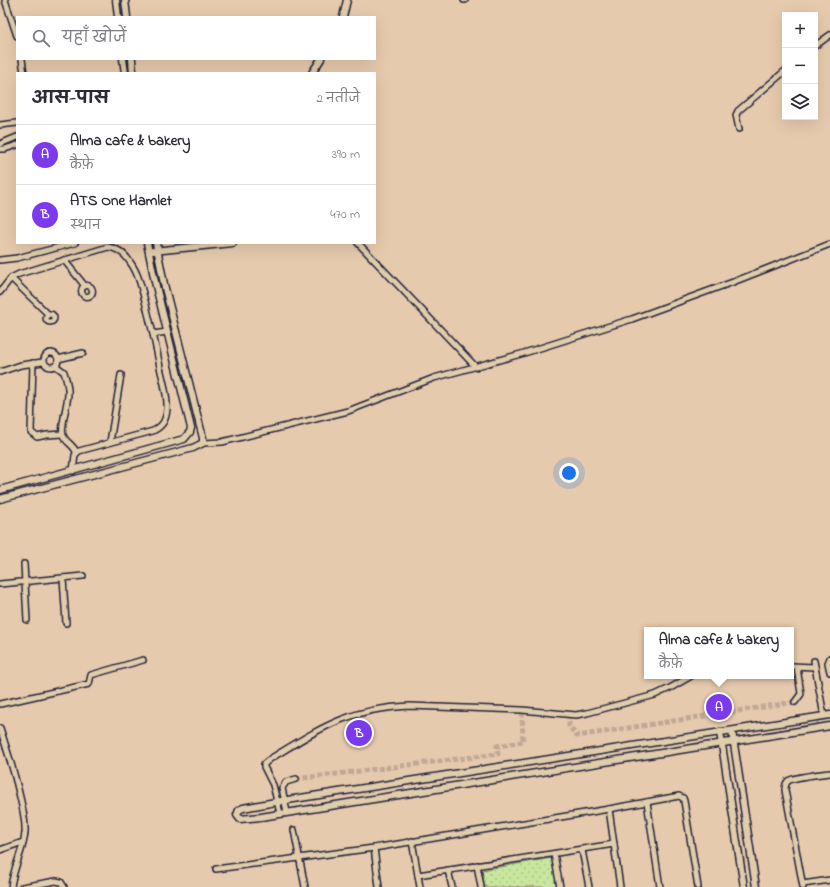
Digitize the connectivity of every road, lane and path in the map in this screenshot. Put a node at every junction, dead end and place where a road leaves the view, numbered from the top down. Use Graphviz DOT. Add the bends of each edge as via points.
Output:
graph roads {
  1 [pos="5,0"];
  2 [pos="116,0"];
  3 [pos="125,0"];
  4 [pos="347,0"];
  5 [pos="118,16"];
  6 [pos="127,16"];
  7 [pos="343,16"];
  8 [pos="16,33"];
  9 [pos="830,35"];
  10 [pos="818,44"];
  11 [pos="22,60"];
  12 [pos="123,60"];
  13 [pos="132,60"];
  14 [pos="320,60"];
  15 [pos="24,72"];
  16 [pos="125,72"];
  17 [pos="133,72"];
  18 [pos="313,72"];
  19 [pos="782,74"];
  20 [pos="16,123"];
  21 [pos="0,125"];
  22 [pos="739,129"];
  23 [pos="16,137"];
  24 [pos="0,144"];
  25 [pos="16,145"];
  26 [pos="0,149"];
  27 [pos="147,244"];
  28 [pos="157,244"];
  29 [pos="223,244"];
  30 [pos="359,244"];
  31 [pos="830,244"];
  32 [pos="63,245"];
  33 [pos="162,250"];
  34 [pos="148,252"];
  35 [pos="0,260"];
  36 [pos="64,260"];
  37 [pos="11,278"];
  38 [pos="85,286"];
  39 [pos="0,292"];
  40 [pos="48,314"];
  41 [pos="167,332"];
  42 [pos="153,334"];
  43 [pos="83,353"];
  44 [pos="58,359"];
  45 [pos="43,362"];
  46 [pos="33,363"];
  47 [pos="56,366"];
  48 [pos="476,367"];
  49 [pos="0,372"];
  50 [pos="121,375"];
  51 [pos="62,434"];
  52 [pos="110,442"];
  53 [pos="203,443"];
  54 [pos="76,452"];
  55 [pos="72,470"];
  56 [pos="0,490"];
  57 [pos="0,499"];
  58 [pos="24,564"];
  59 [pos="83,576"];
  60 [pos="63,578"];
  61 [pos="24,582"];
  62 [pos="0,584"];
  63 [pos="27,620"];
  64 [pos="66,623"];
  65 [pos="830,658"];
  66 [pos="143,660"];
  67 [pos="814,661"];
  68 [pos="794,666"];
  69 [pos="797,667"];
  70 [pos="815,667"];
  71 [pos="830,672"];
  72 [pos="685,679"];
  73 [pos="794,702"];
  74 [pos="0,704"];
  75 [pos="827,716"];
  76 [pos="830,726"];
  77 [pos="0,728"];
  78 [pos="732,731"];
  79 [pos="720,732"];
  80 [pos="733,742"];
  81 [pos="722,744"];
  82 [pos="830,773"];
  83 [pos="296,779"];
  84 [pos="280,801"];
  85 [pos="647,802"];
  86 [pos="609,810"];
  87 [pos="284,813"];
  88 [pos="294,830"];
  89 [pos="412,841"];
  90 [pos="23,842"];
  91 [pos="614,844"];
  92 [pos="374,848"];
  93 [pos="0,850"];
  94 [pos="582,850"];
  95 [pos="554,854"];
  96 [pos="300,857"];
  97 [pos="477,865"];
  98 [pos="216,869"];
  99 [pos="448,870"];
  100 [pos="418,875"];
  101 [pos="830,880"];
  102 [pos="39,886"];
  103 [pos="803,886"];
  104 [pos="11,887"];
  105 [pos="22,887"];
  106 [pos="64,887"];
  107 [pos="305,887"];
  108 [pos="379,887"];
  109 [pos="420,887"];
  110 [pos="452,887"];
  111 [pos="481,887"];
  112 [pos="560,887"];
  113 [pos="589,887"];
  114 [pos="620,887"];
  115 [pos="660,887"];
  116 [pos="698,887"];
  117 [pos="744,887"];
  118 [pos="756,887"];
  1 -- 8 [label="street"];
  2 -- 5 [label="street"];
  3 -- 6 [label="street"];
  4 -- 7 [label="street"];
  9 -- 10 [label="street"];
  11 -- 15 [label="street"];
  12 -- 16 [label="street"];
  13 -- 17 [label="street"];
  14 -- 18 [label="street"];
  19 -- 22 [label="street" via="738,111 736,115"];
  20 -- 21 [label="street"];
  23 -- 24 [label="street"];
  25 -- 26 [label="street"];
  27 -- 34 [label="street"];
  28 -- 33 [label="street"];
  29 -- 33 [label="street"];
  30 -- 48 [label="street"];
  31 -- 48 [label="street" via="632,320"];
  32 -- 35 [label="street"];
  33 -- 34 [label="street"];
  33 -- 53 [label="street" via="164,284"];
  34 -- 41 [label="street"];
  36 -- 37 [label="street"];
  36 -- 38 [label="street"];
  36 -- 42 [label="street" via="108,247 121,252 130,261 140,281"];
  37 -- 39 [label="street"];
  37 -- 40 [label="street"];
  41 -- 42 [label="street"];
  41 -- 55 [label="street" via="191,428 188,436"];
  42 -- 52 [label="street" via="167,400 164,422 153,431"];
  43 -- 44 [label="street"];
  44 -- 45 [label="street" via="50,353 44,357"];
  44 -- 47 [label="street"];
  45 -- 46 [label="street"];
  45 -- 47 [label="street" via="48,368"];
  46 -- 49 [label="street" via="18,365"];
  46 -- 51 [label="street" via="31,432 37,437"];
  47 -- 51 [label="street" via="64,372 69,391"];
  48 -- 53 [label="street" via="414,384 348,411 222,442"];
  50 -- 52 [label="street"];
  51 -- 54 [label="street"];
  52 -- 54 [label="street"];
  53 -- 57 [label="street" via="193,448"];
  54 -- 55 [label="street"];
  55 -- 56 [label="street"];
  58 -- 61 [label="street"];
  59 -- 60 [label="street"];
  60 -- 61 [label="street"];
  60 -- 64 [label="street"];
  61 -- 62 [label="street"];
  61 -- 63 [label="street"];
  65 -- 71 [label="street"];
  66 -- 74 [label="street" via="91,675 89,684"];
  67 -- 70 [label="street"];
  68 -- 69 [label="street"];
  69 -- 70 [label="street"];
  69 -- 73 [label="street" via="801,694"];
  70 -- 75 [label="street"];
  72 -- 84 [label="street" via="654,695 576,715 522,710 409,706 391,707 344,719 323,728 264,764"];
  75 -- 78 [label="street"];
  76 -- 80 [label="street"];
  77 -- 90 [label="street" via="23,811"];
  78 -- 79 [label="street"];
  78 -- 80 [label="street"];
  79 -- 81 [label="street"];
  79 -- 84 [label="street"];
  80 -- 81 [label="street"];
  80 -- 118 [label="street"];
  81 -- 87 [label="street"];
  81 -- 117 [label="street"];
  82 -- 103 [label="street" via="795,778 785,785"];
  83 -- 84 [label="street" via="282,785"];
  84 -- 87 [label="street"];
  84 -- 87 [label="street" via="243,808 237,815 243,819"];
  85 -- 86 [label="street"];
  85 -- 115 [label="street"];
  85 -- 116 [label="street" via="679,796 683,798"];
  86 -- 89 [label="street"];
  86 -- 91 [label="street"];
  88 -- 96 [label="street"];
  89 -- 92 [label="street"];
  89 -- 100 [label="street"];
  90 -- 93 [label="street"];
  90 -- 104 [label="street"];
  91 -- 94 [label="street"];
  91 -- 114 [label="street"];
  92 -- 96 [label="street"];
  92 -- 108 [label="street"];
  94 -- 95 [label="street"];
  94 -- 113 [label="street"];
  95 -- 97 [label="street"];
  95 -- 112 [label="street"];
  96 -- 98 [label="street"];
  96 -- 107 [label="street"];
  97 -- 99 [label="street"];
  97 -- 111 [label="street"];
  99 -- 100 [label="street"];
  99 -- 110 [label="street"];
  100 -- 109 [label="street"];
  101 -- 103 [label="street"];
  102 -- 105 [label="street"];
  102 -- 106 [label="street" via="59,881"];
}
